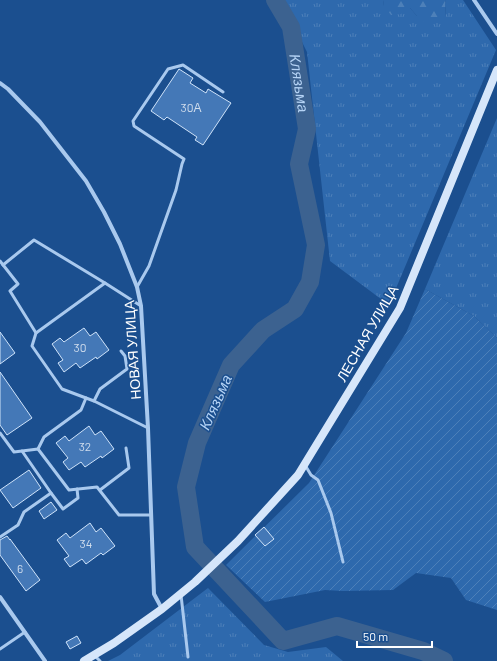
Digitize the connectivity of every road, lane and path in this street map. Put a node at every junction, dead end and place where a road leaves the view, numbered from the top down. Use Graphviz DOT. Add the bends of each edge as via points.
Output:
graph roads {
  1 [pos="474,0"];
  2 [pos="497,34"];
  3 [pos="497,70"];
  4 [pos="0,84"];
  5 [pos="223,92"];
  6 [pos="1,263"];
  7 [pos="105,284"];
  8 [pos="137,287"];
  9 [pos="141,306"];
  10 [pos="36,333"];
  11 [pos="121,351"];
  12 [pos="86,398"];
  13 [pos="94,401"];
  14 [pos="148,428"];
  15 [pos="0,433"];
  16 [pos="126,448"];
  17 [pos="38,450"];
  18 [pos="22,451"];
  19 [pos="304,464"];
  20 [pos="77,489"];
  21 [pos="100,490"];
  22 [pos="51,492"];
  23 [pos="151,515"];
  24 [pos="0,537"];
  25 [pos="343,562"];
  26 [pos="181,594"];
  27 [pos="0,597"];
  28 [pos="162,609"];
  29 [pos="25,632"];
  30 [pos="0,649"];
  31 [pos="188,657"];
  32 [pos="97,658"];
  33 [pos="46,661"];
  34 [pos="84,661"];
  1 -- 2 [label="street"];
  3 -- 19 [label="street, ЛЕСНАЯ УЛИЦА" via="400,308"];
  4 -- 8 [label="street, НОВАЯ УЛИЦА" via="40,122 86,181 120,244"];
  5 -- 8 [label="lane" via="183,66 168,68 133,122 134,126 184,159 176,190 149,266"];
  6 -- 7 [label="lane" via="34,240"];
  6 -- 10 [label="lane" via="18,284 10,291"];
  7 -- 9 [label="lane"];
  7 -- 10 [label="lane"];
  8 -- 9 [label="street, НОВАЯ УЛИЦА"];
  9 -- 14 [label="street, НОВАЯ УЛИЦА"];
  10 -- 12 [label="lane" via="32,346 62,389"];
  11 -- 13 [label="lane" via="125,356 127,369 100,389"];
  12 -- 13 [label="lane"];
  12 -- 17 [label="lane" via="81,410 44,437"];
  13 -- 14 [label="lane"];
  14 -- 23 [label="street, НОВАЯ УЛИЦА"];
  15 -- 18 [label="lane" via="14,452"];
  16 -- 21 [label="lane" via="129,468"];
  17 -- 18 [label="lane"];
  17 -- 20 [label="lane" via="69,490"];
  18 -- 22 [label="lane"];
  19 -- 25 [label="lane" via="318,480 324,493"];
  19 -- 26 [label="street, ЛЕСНАЯ УЛИЦА" via="298,475 238,541"];
  20 -- 21 [label="lane" via="97,487"];
  20 -- 22 [label="lane" via="78,498 63,509"];
  21 -- 23 [label="lane" via="118,515"];
  22 -- 24 [label="lane" via="24,512 18,525"];
  23 -- 28 [label="street, НОВАЯ УЛИЦА" via="154,594"];
  26 -- 28 [label="street, ЛЕСНАЯ УЛИЦА"];
  26 -- 31 [label="lane"];
  27 -- 29 [label="street"];
  28 -- 32 [label="street, ЛЕСНАЯ УЛИЦА"];
  29 -- 30 [label="lane"];
  29 -- 33 [label="street"];
  32 -- 34 [label="street, ЛЕСНАЯ УЛИЦА"];
}
